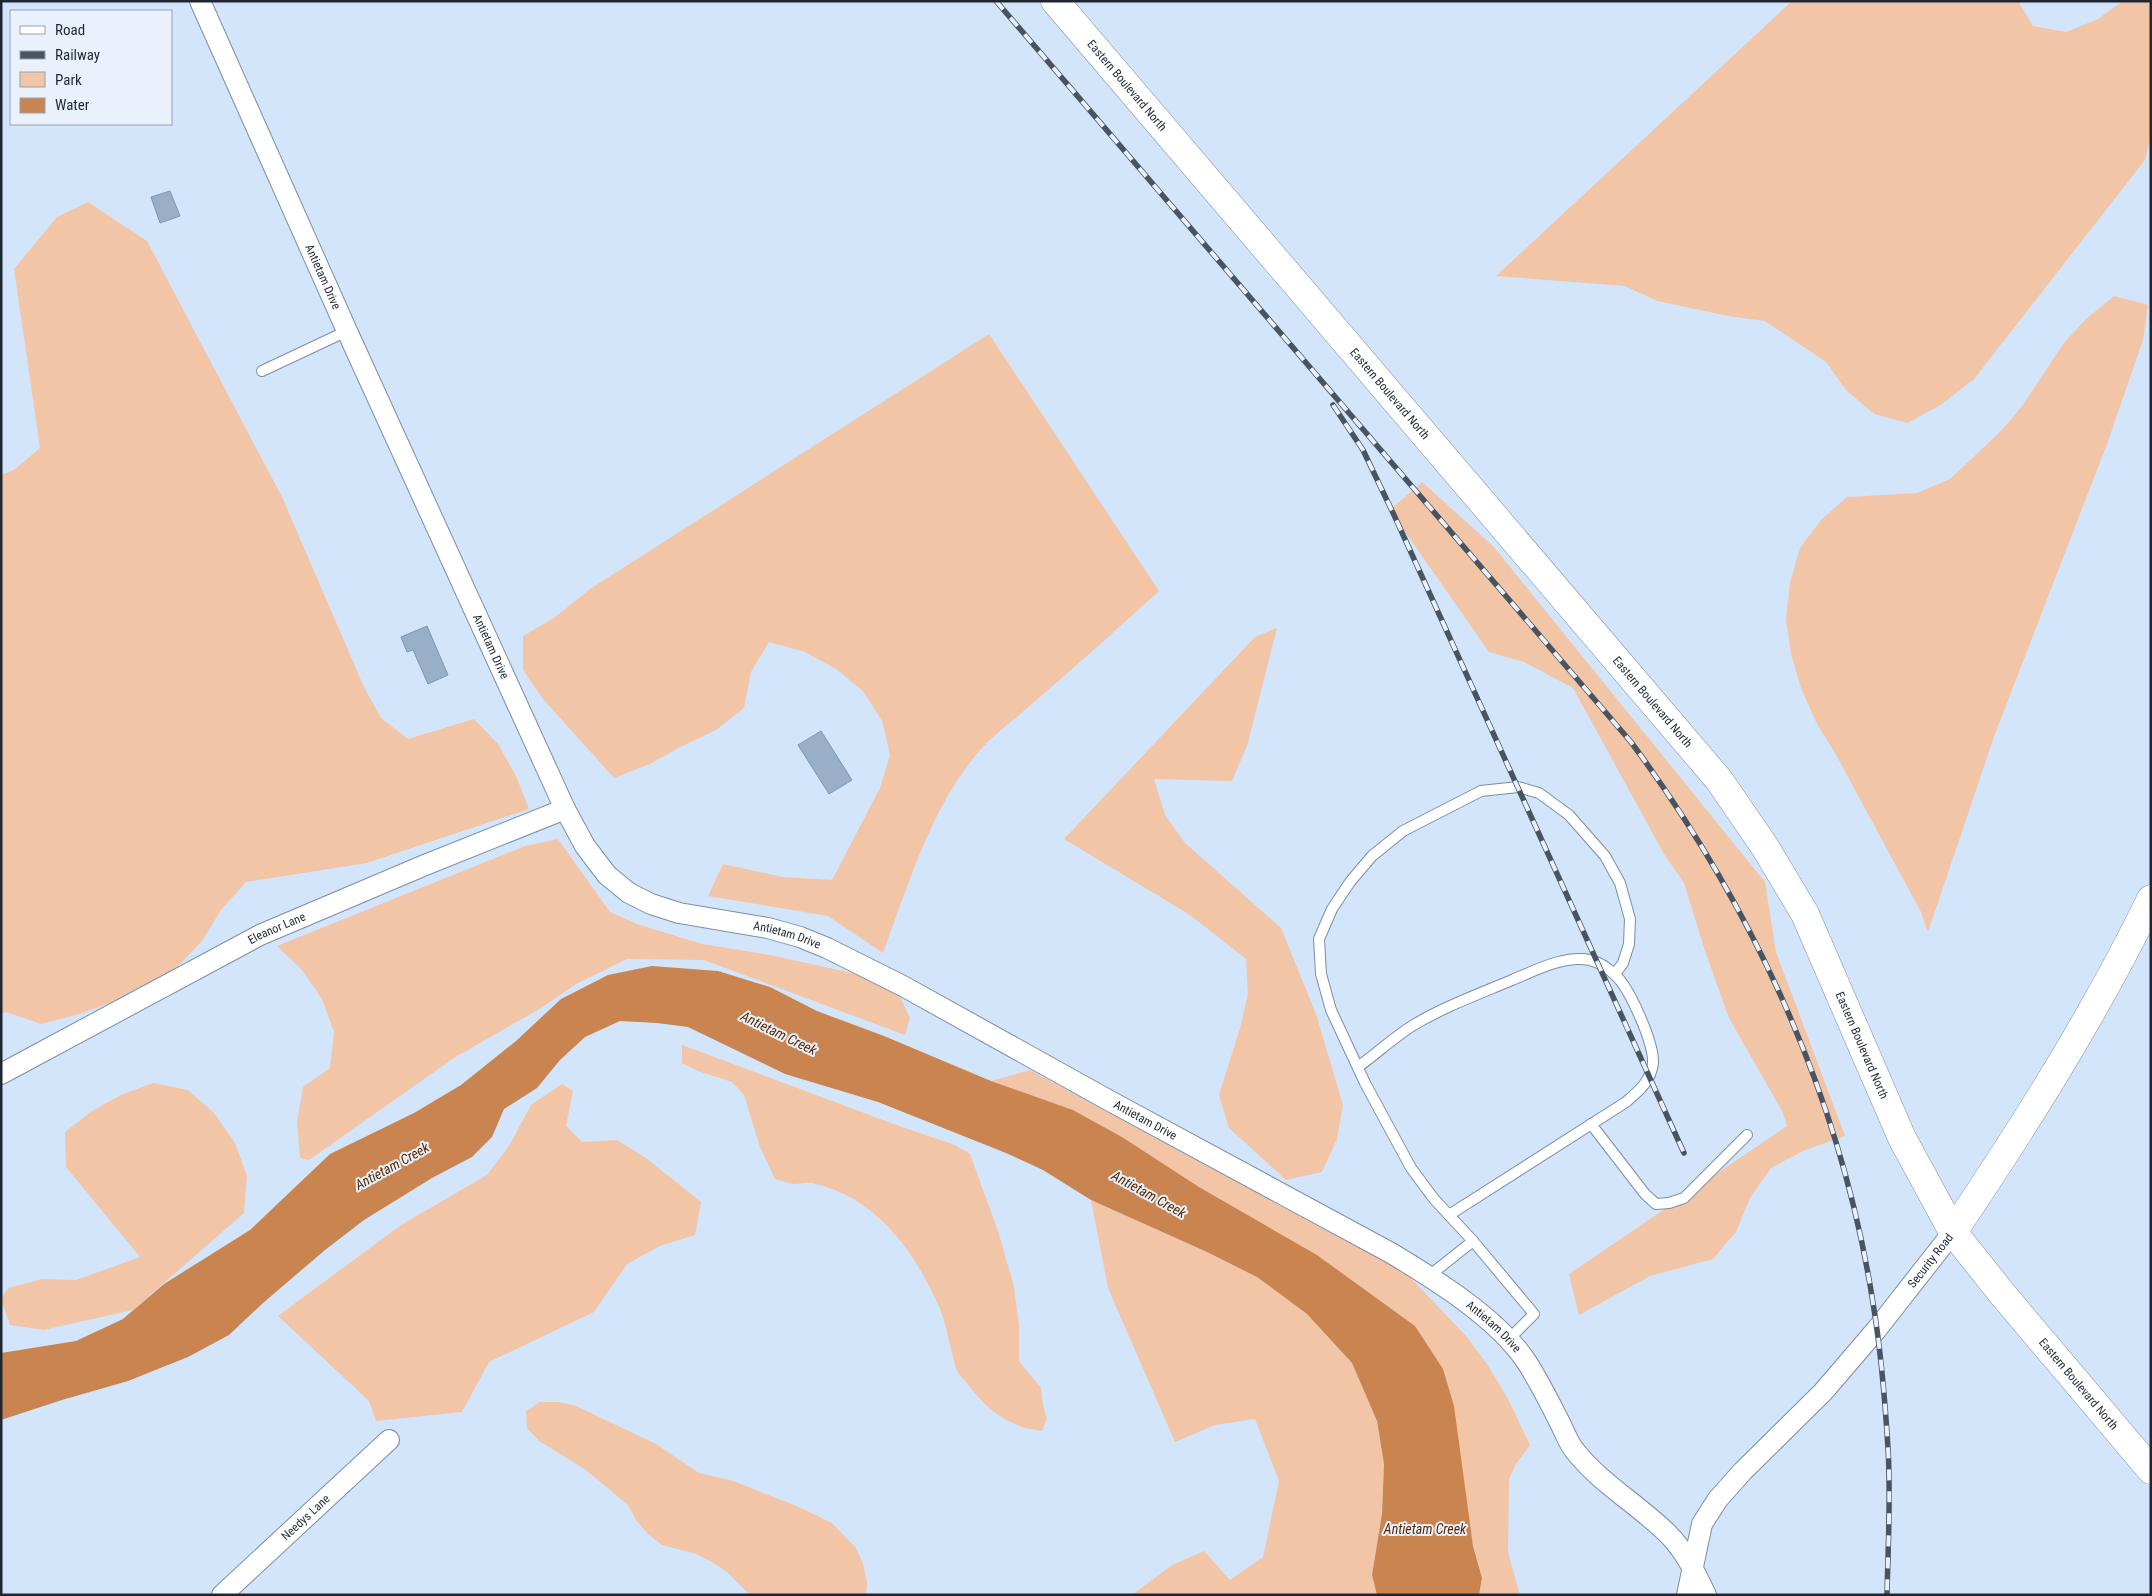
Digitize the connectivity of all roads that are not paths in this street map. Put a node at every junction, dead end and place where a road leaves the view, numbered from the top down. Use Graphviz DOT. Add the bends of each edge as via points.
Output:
graph roads {
  1 [pos="200,1"];
  2 [pos="1054,1"];
  3 [pos="347,331"];
  4 [pos="262,371"];
  5 [pos="565,809"];
  6 [pos="2151,899"];
  7 [pos="1616,974"];
  8 [pos="1358,1067"];
  9 [pos="1,1074"];
  10 [pos="1591,1124"];
  11 [pos="1747,1135"];
  12 [pos="1449,1216"];
  13 [pos="1954,1232"];
  14 [pos="1473,1241"];
  15 [pos="1429,1276"];
  16 [pos="1509,1339"];
  17 [pos="389,1440"];
  18 [pos="2151,1470"];
  19 [pos="1692,1566"];
  20 [pos="222,1595"];
  21 [pos="1687,1595"];
  22 [pos="1706,1595"];
  1 -- 3 [label="street, Antietam Drive"];
  2 -- 13 [label="main road, Eastern Boulevard North" via="1719,780 1765,847 1805,914 1898,1130"];
  3 -- 4 [label="lane"];
  3 -- 5 [label="street, Antietam Drive"];
  5 -- 9 [label="street, Eleanor Lane" via="260,935"];
  5 -- 15 [label="street, Antietam Drive" via="607,875 629,893 679,913 768,928 828,948 904,986"];
  6 -- 13 [label="main road, Security Road" via="2078,1038"];
  7 -- 8 [label="lane" via="1597,962 1576,959 1544,967 1412,1026"];
  7 -- 8 [label="lane" via="1629,944 1630,919 1620,883 1605,856 1569,815 1539,794 1518,787 1481,791 1404,831 1372,856 1332,909 1319,939 1320,974 1331,1010"];
  7 -- 10 [label="lane" via="1642,1020 1653,1062 1650,1076 1642,1089"];
  8 -- 12 [label="lane" via="1411,1168"];
  10 -- 11 [label="lane" via="1656,1204 1684,1198"];
  10 -- 12 [label="lane"];
  12 -- 14 [label="lane"];
  13 -- 18 [label="main road, Eastern Boulevard North"];
  13 -- 19 [label="street, Security Road" via="1822,1392 1718,1499 1702,1524"];
  14 -- 15 [label="lane"];
  14 -- 16 [label="lane" via="1534,1314"];
  15 -- 16 [label="street, Antietam Drive"];
  16 -- 19 [label="street, Antietam Drive" via="1526,1360 1574,1450 1592,1470 1670,1535"];
  17 -- 20 [label="street, Needys Lane"];
  19 -- 21 [label="street, Security Road"];
  19 -- 22 [label="street, Antietam Drive"];
}
